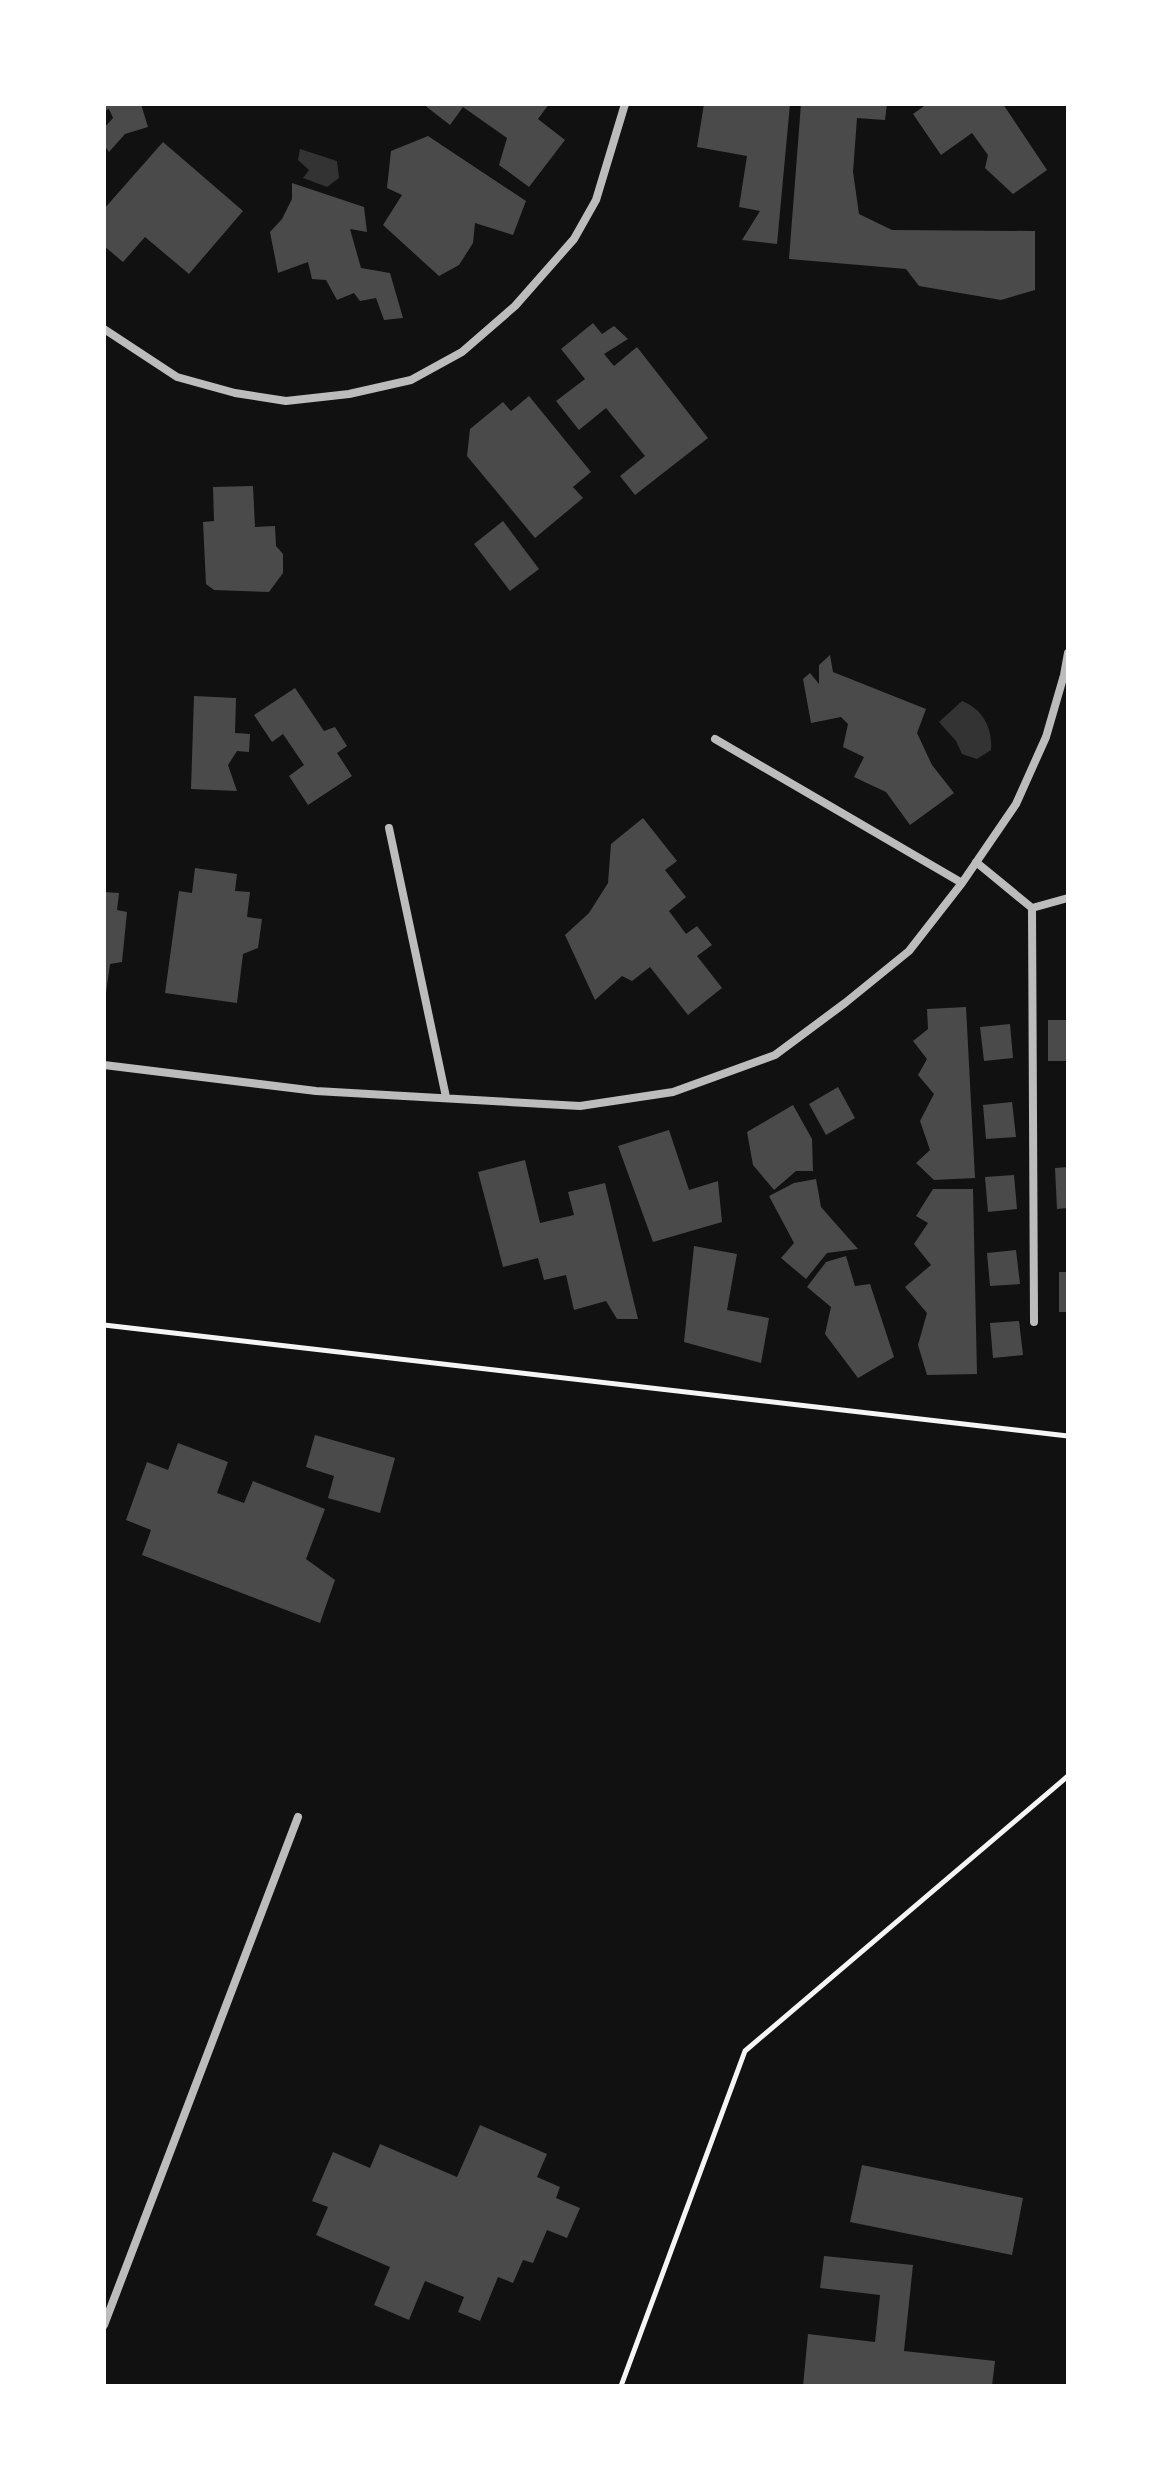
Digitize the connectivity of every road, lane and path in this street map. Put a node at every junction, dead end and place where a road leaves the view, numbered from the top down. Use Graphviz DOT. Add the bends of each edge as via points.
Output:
graph roads {
  1 [pos="625,104"];
  2 [pos="104,329"];
  3 [pos="1068,653"];
  4 [pos="715,739"];
  5 [pos="389,828"];
  6 [pos="976,862"];
  7 [pos="962,883"];
  8 [pos="1068,898"];
  9 [pos="1032,908"];
  10 [pos="104,1065"];
  11 [pos="446,1097"];
  12 [pos="1034,1322"];
  13 [pos="104,1325"];
  14 [pos="1068,1436"];
  15 [pos="1068,1776"];
  16 [pos="298,1817"];
  17 [pos="104,2325"];
  18 [pos="621,2386"];
  1 -- 2 [label="street" via="596,200 574,239 515,306 462,352 411,380 286,401 235,393 177,377"];
  3 -- 6 [label="street" via="1046,737 1016,804"];
  4 -- 7 [label="street"];
  5 -- 11 [label="street"];
  6 -- 7 [label="street"];
  6 -- 9 [label="street"];
  7 -- 11 [label="street" via="909,951 775,1055 673,1092 580,1106"];
  8 -- 9 [label="street"];
  9 -- 12 [label="street"];
  10 -- 11 [label="street" via="316,1091"];
  13 -- 14 [label="path"];
  15 -- 18 [label="path" via="745,2051"];
  16 -- 17 [label="street"];
}
